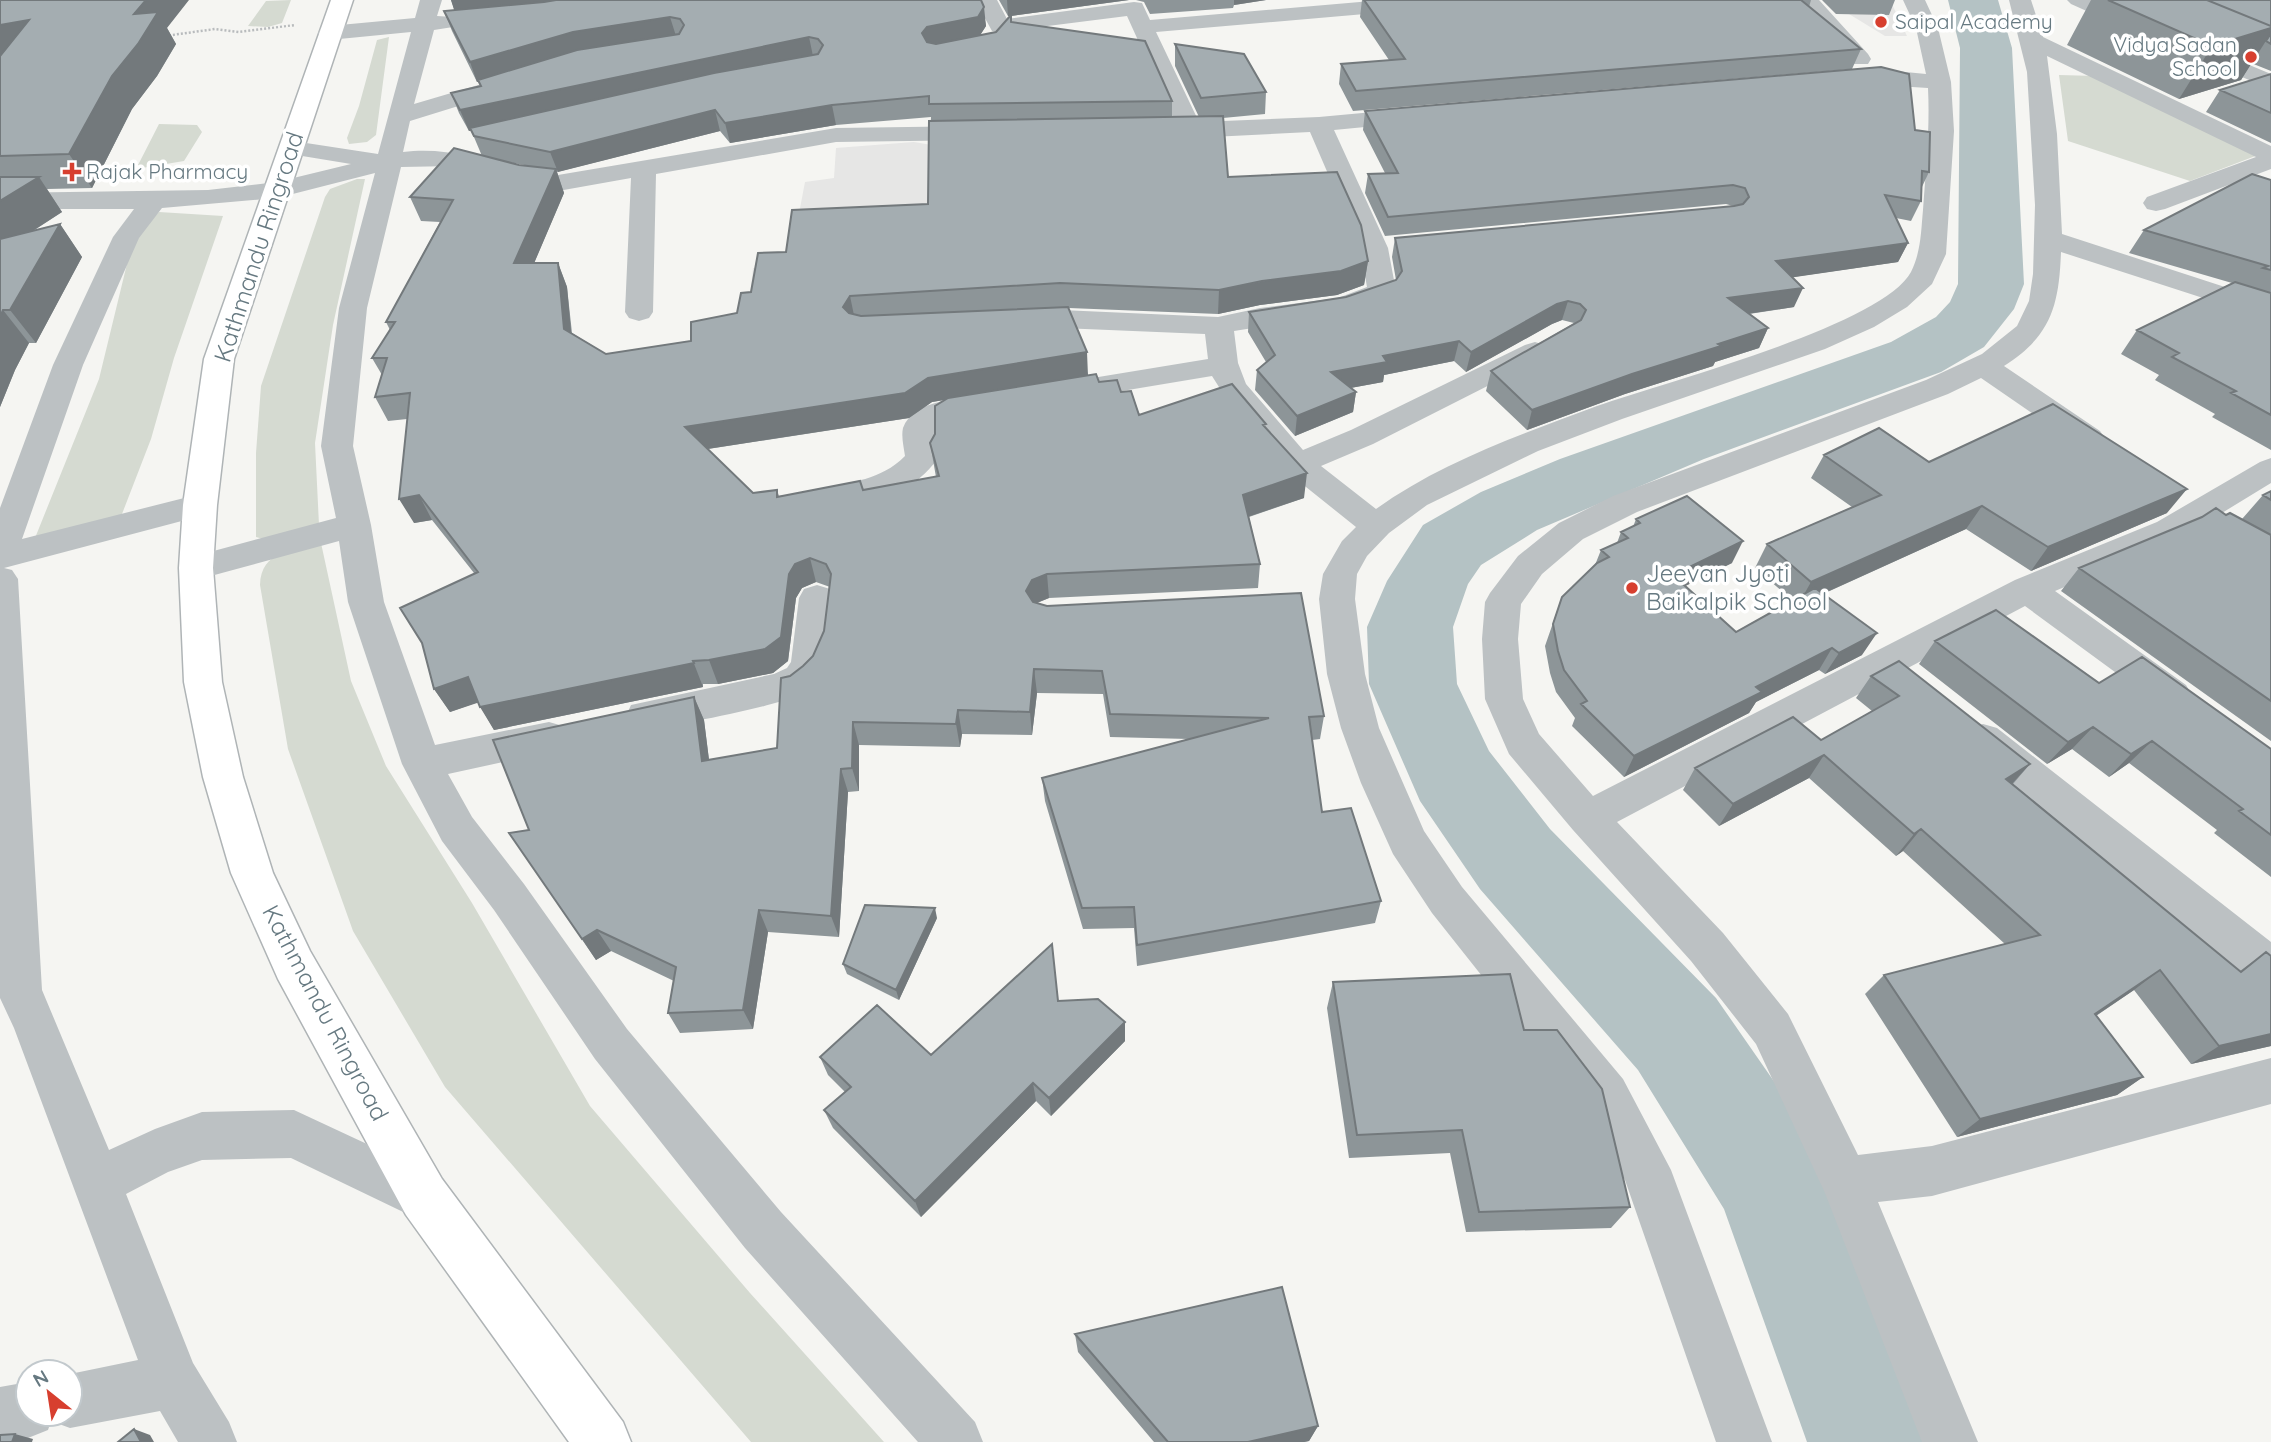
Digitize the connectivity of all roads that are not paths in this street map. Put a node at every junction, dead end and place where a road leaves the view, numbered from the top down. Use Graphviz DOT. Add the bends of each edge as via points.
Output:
graph roads {
  1 [pos="986,0"];
  2 [pos="1457,0"];
  3 [pos="1808,0"];
  4 [pos="1914,0"];
  5 [pos="2049,9"];
  6 [pos="1142,12"];
  7 [pos="336,15"];
  8 [pos="439,15"];
  9 [pos="2154,32"];
  10 [pos="2180,43"];
  11 [pos="1875,76"];
  12 [pos="528,77"];
  13 [pos="1835,80"];
  14 [pos="2270,81"];
  15 [pos="1939,82"];
  16 [pos="2231,93"];
  17 [pos="2206,101"];
  18 [pos="2181,109"];
  19 [pos="1442,113"];
  20 [pos="1319,124"];
  21 [pos="1152,131"];
  22 [pos="1191,131"];
  23 [pos="1008,133"];
  24 [pos="470,140"];
  25 [pos="394,141"];
  26 [pos="293,148"];
  27 [pos="2271,157"];
  28 [pos="644,168"];
  29 [pos="277,190"];
  30 [pos="0,201"];
  31 [pos="153,202"];
  32 [pos="2157,203"];
  33 [pos="2050,239"];
  34 [pos="2271,311"];
  35 [pos="639,313"];
  36 [pos="996,322"];
  37 [pos="1219,326"];
  38 [pos="1563,332"];
  39 [pos="1223,365"];
  40 [pos="1983,366"];
  41 [pos="2108,451"];
  42 [pos="1297,464"];
  43 [pos="2271,469"];
  44 [pos="800,499"];
  45 [pos="200,505"];
  46 [pos="354,525"];
  47 [pos="1377,525"];
  48 [pos="0,556"];
  49 [pos="196,568"];
  50 [pos="0,579"];
  51 [pos="2027,589"];
  52 [pos="817,598"];
  53 [pos="1885,662"];
  54 [pos="1918,688"];
  55 [pos="1951,714"];
  56 [pos="2204,717"];
  57 [pos="422,764"];
  58 [pos="1587,818"];
  59 [pos="2271,969"];
  60 [pos="2271,1081"];
  61 [pos="1845,1181"];
  62 [pos="96,1183"];
  63 [pos="425,1197"];
  64 [pos="173,1381"];
  65 [pos="84,1398"];
  66 [pos="209,1442"];
  67 [pos="603,1442"];
  68 [pos="955,1442"];
  69 [pos="1744,1442"];
  70 [pos="1950,1442"];
  1 -- 6 [label="street" via="994,35"];
  2 -- 6 [label="street"];
  3 -- 11 [label="street"];
  4 -- 15 [label="street" via="1927,28"];
  5 -- 9 [label="street"];
  5 -- 18 [label="street"];
  5 -- 33 [label="street" via="2040,81"];
  6 -- 22 [label="street"];
  7 -- 8 [label="street"];
  7 -- 26 [label="highway, Kathmandu Ringroad"];
  8 -- 25 [label="street"];
  10 -- 14 [label="street"];
  11 -- 13 [label="street"];
  11 -- 15 [label="street"];
  12 -- 25 [label="street"];
  14 -- 16 [label="street"];
  15 -- 47 [label="street" via="1942,131 1933,254 1922,278 1897,301 1815,343 1527,444 1415,497"];
  17 -- 18 [label="street"];
  18 -- 27 [label="street"];
  19 -- 20 [label="street"];
  20 -- 22 [label="street"];
  20 -- 37 [label="street" via="1388,247 1382,291 1335,308 1243,318"];
  21 -- 22 [label="street"];
  23 -- 28 [label="street" via="836,135"];
  24 -- 25 [label="street"];
  25 -- 26 [label="street"];
  25 -- 28 [label="street" via="438,157 486,164 535,182 558,183"];
  25 -- 29 [label="street"];
  25 -- 46 [label="street" via="353,308 343,383 337,446"];
  26 -- 29 [label="highway, Kathmandu Ringroad"];
  27 -- 32 [label="street"];
  28 -- 35 [label="street"];
  29 -- 31 [label="street"];
  29 -- 45 [label="highway, Kathmandu Ringroad" via="219,359"];
  30 -- 31 [label="street"];
  31 -- 48 [label="street" via="126,237 68,365"];
  33 -- 34 [label="street"];
  33 -- 40 [label="street" via="2039,317 2022,341"];
  36 -- 37 [label="street" via="1061,319"];
  37 -- 39 [label="street"];
  38 -- 42 [label="street" via="1521,360 1362,438"];
  39 -- 42 [label="street" via="1230,383"];
  39 -- 44 [label="street" via="943,412 925,419 919,428 922,459 909,472 873,491"];
  40 -- 41 [label="street"];
  40 -- 58 [label="street" via="1625,504 1571,531 1530,565 1503,602 1504,699 1523,743"];
  42 -- 47 [label="street" via="1334,497"];
  43 -- 51 [label="street" via="2169,530"];
  45 -- 48 [label="street"];
  45 -- 49 [label="highway, Kathmandu Ringroad"];
  46 -- 49 [label="street"];
  46 -- 57 [label="street" via="366,602"];
  47 -- 69 [label="street" via="1354,549 1323,599 1381,783 1409,842 1447,900 1606,1095 1646,1170"];
  49 -- 63 [label="highway, Kathmandu Ringroad" via="203,682 223,777 253,873 294,965"];
  50 -- 62 [label="street" via="20,992"];
  51 -- 53 [label="street"];
  51 -- 56 [label="street"];
  52 -- 57 [label="street" via="809,663 800,678 783,687"];
  53 -- 54 [label="street"];
  53 -- 58 [label="street"];
  55 -- 59 [label="street"];
  57 -- 68 [label="street" via="457,829 611,1044 763,1230"];
  58 -- 61 [label="street" via="1707,947 1772,1029"];
  60 -- 61 [label="street" via="1932,1171"];
  61 -- 70 [label="street"];
  62 -- 63 [label="street" via="155,1153 202,1136 294,1134"];
  62 -- 64 [label="street"];
  63 -- 67 [label="highway, Kathmandu Ringroad"];
  64 -- 65 [label="street"];
  64 -- 66 [label="street"];
}
